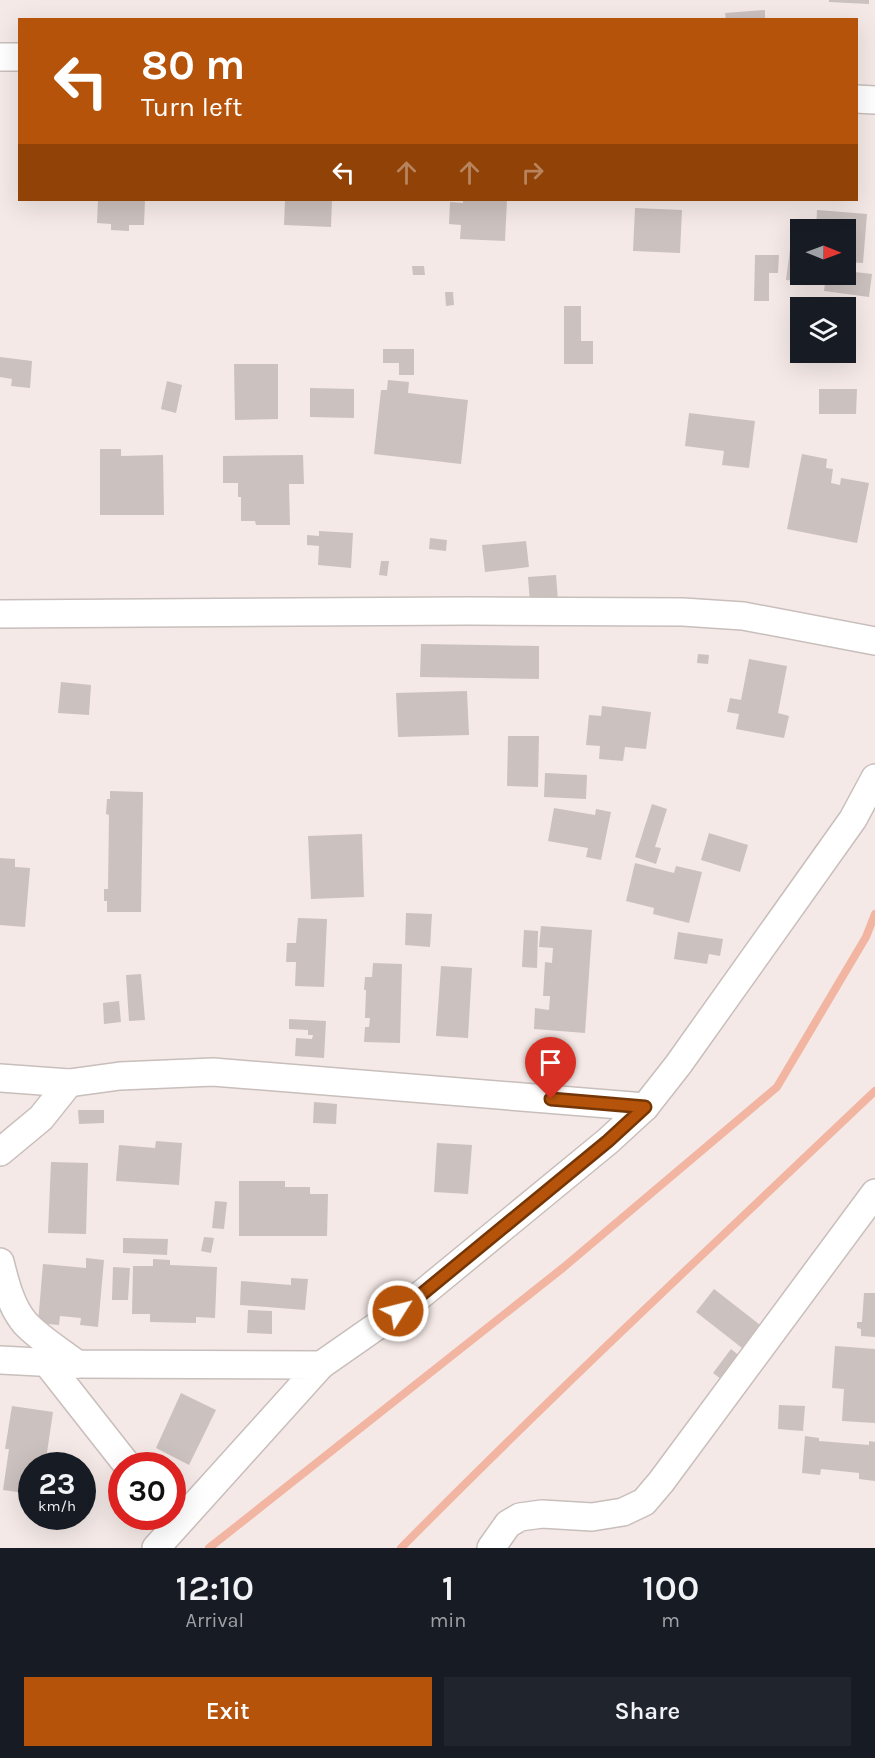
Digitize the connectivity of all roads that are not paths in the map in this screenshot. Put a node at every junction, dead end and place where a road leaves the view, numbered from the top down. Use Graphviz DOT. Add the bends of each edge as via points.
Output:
graph roads {
  1 [pos="0,57"];
  2 [pos="18,57"];
  3 [pos="858,99"];
  4 [pos="875,99"];
  5 [pos="0,614"];
  6 [pos="875,641"];
  7 [pos="875,778"];
  8 [pos="0,1078"];
  9 [pos="69,1083"];
  10 [pos="645,1107"];
  11 [pos="0,1152"];
  12 [pos="875,1193"];
  13 [pos="0,1262"];
  14 [pos="0,1360"];
  15 [pos="46,1362"];
  16 [pos="77,1364"];
  17 [pos="321,1365"];
  18 [pos="117,1452"];
  19 [pos="186,1507"];
  20 [pos="168,1530"];
  21 [pos="156,1548"];
  22 [pos="490,1548"];
  1 -- 2 [label="street"];
  3 -- 4 [label="street"];
  5 -- 6 [label="street" via="683,612 742,616"];
  7 -- 10 [label="street" via="853,819"];
  8 -- 9 [label="street"];
  9 -- 10 [label="street" via="120,1076 213,1072"];
  9 -- 11 [label="street" via="41,1118"];
  10 -- 17 [label="street" via="417,1298"];
  12 -- 22 [label="street" via="644,1502 623,1512 592,1517 520,1517 508,1524"];
  13 -- 16 [label="street" via="12,1302 24,1322"];
  14 -- 15 [label="street"];
  15 -- 16 [label="street"];
  15 -- 18 [label="street"];
  16 -- 17 [label="street"];
  17 -- 19 [label="street"];
  20 -- 21 [label="street"];
}
